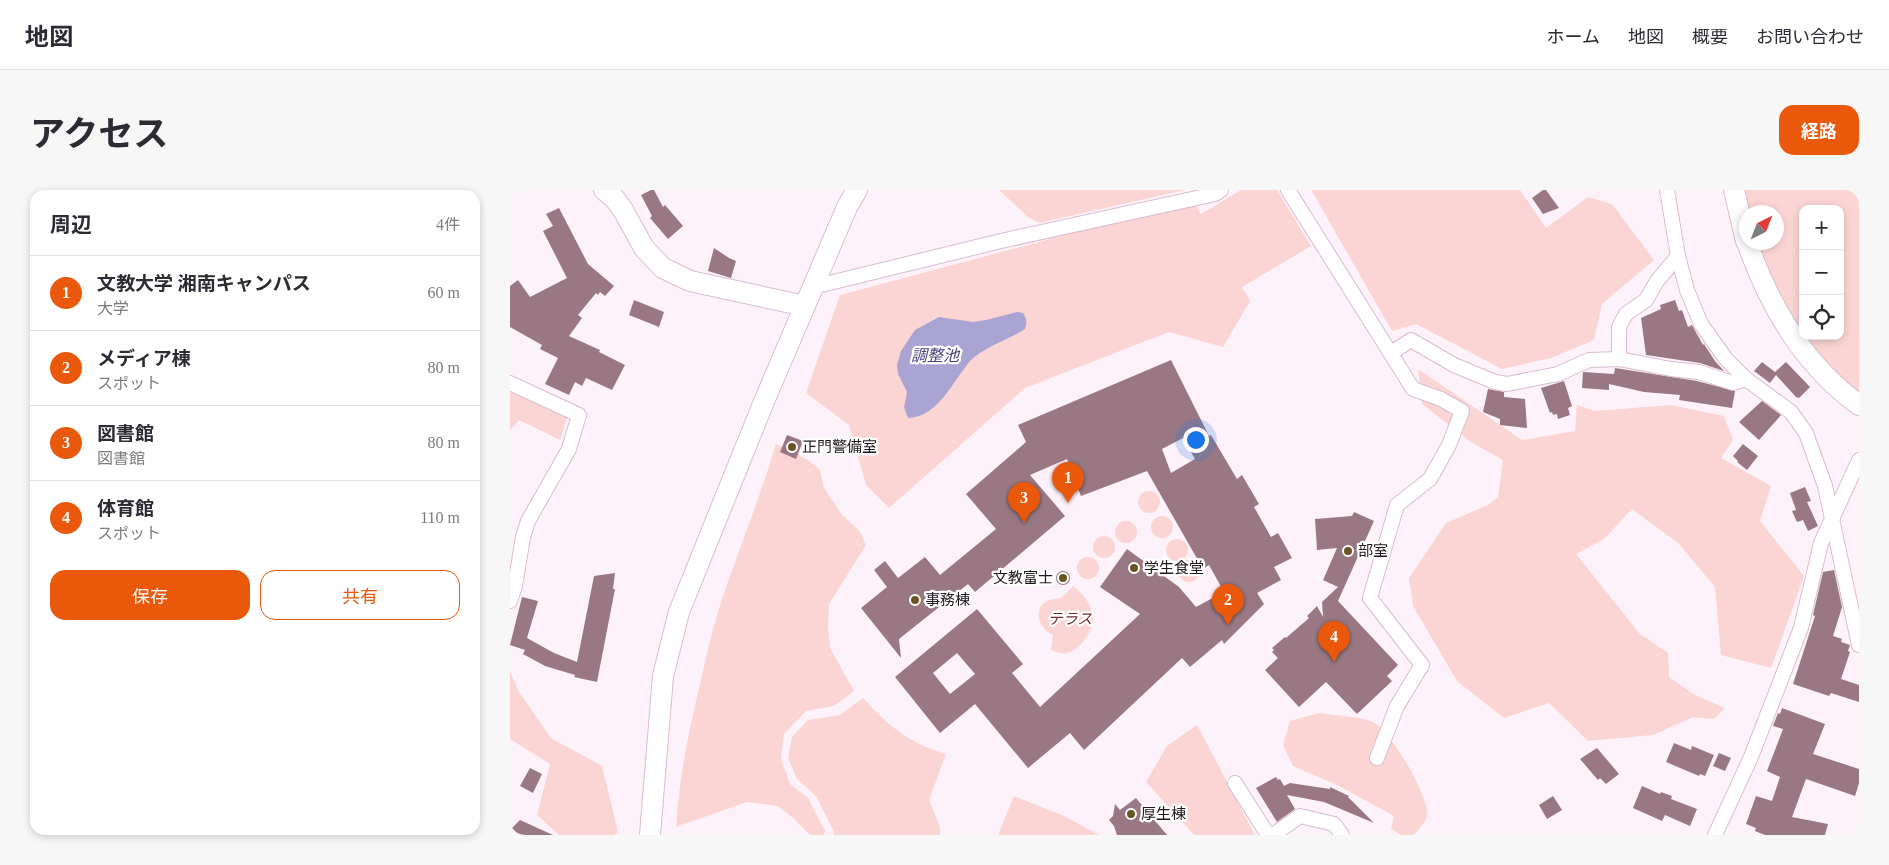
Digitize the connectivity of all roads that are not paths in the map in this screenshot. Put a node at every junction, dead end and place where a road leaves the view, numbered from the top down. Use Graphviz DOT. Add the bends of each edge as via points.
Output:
graph roads {
  1 [pos="604,190"];
  2 [pos="857,190"];
  3 [pos="1221,190"];
  4 [pos="1288,190"];
  5 [pos="1666,190"];
  6 [pos="1734,190"];
  7 [pos="1739,210"];
  8 [pos="1750,250"];
  9 [pos="1678,256"];
  10 [pos="813,287"];
  11 [pos="805,306"];
  12 [pos="1391,353"];
  13 [pos="1618,359"];
  14 [pos="1746,379"];
  15 [pos="510,383"];
  16 [pos="1859,405"];
  17 [pos="1859,460"];
  18 [pos="1832,518"];
  19 [pos="510,602"];
  20 [pos="1859,645"];
  21 [pos="1376,758"];
  22 [pos="1235,783"];
  23 [pos="650,835"];
  24 [pos="1268,835"];
  25 [pos="1273,835"];
  26 [pos="1342,835"];
  27 [pos="1715,835"];
  1 -- 11 [label="street" via="615,199 644,248 663,268 690,281"];
  2 -- 10 [label="street"];
  3 -- 10 [label="street" via="1215,194"];
  4 -- 12 [label="street"];
  5 -- 9 [label="street"];
  6 -- 7 [label="street"];
  8 -- 16 [label="street" via="1777,312 1798,344 1826,377"];
  9 -- 13 [label="street" via="1646,300 1626,314 1619,327"];
  9 -- 14 [label="street" via="1701,324 1726,359"];
  10 -- 11 [label="street"];
  11 -- 23 [label="street" via="679,612 663,676"];
  12 -- 13 [label="street" via="1411,340 1454,365 1507,384 1558,374 1589,360"];
  12 -- 21 [label="street" via="1413,389 1462,411 1449,445 1430,479 1397,505 1370,598 1422,665 1397,706"];
  13 -- 14 [label="street" via="1698,372 1733,383"];
  14 -- 18 [label="street" via="1791,412 1806,433 1825,486"];
  15 -- 19 [label="street" via="579,414 569,449 528,520"];
  17 -- 18 [label="street"];
  18 -- 20 [label="street"];
  18 -- 27 [label="street" via="1821,543 1801,628 1751,757"];
  22 -- 24 [label="street"];
  25 -- 26 [label="street" via="1300,816 1334,824"];
}
